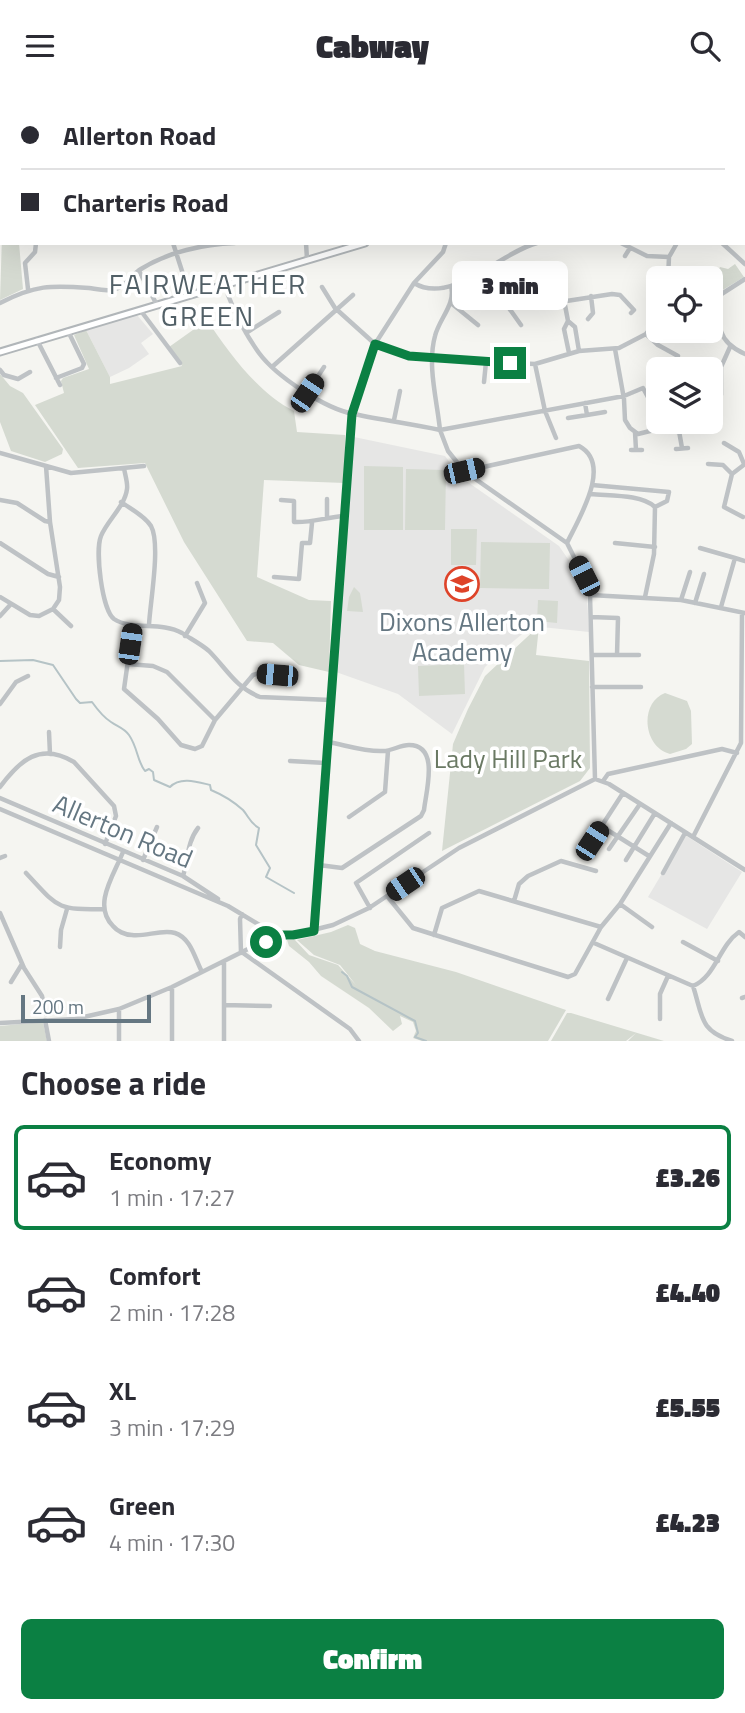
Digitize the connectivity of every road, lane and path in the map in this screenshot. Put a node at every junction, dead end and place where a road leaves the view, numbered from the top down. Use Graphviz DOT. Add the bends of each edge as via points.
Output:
graph roads {
  1 [pos="36,245"];
  2 [pos="174,245"];
  3 [pos="208,245"];
  4 [pos="306,245"];
  5 [pos="358,245"];
  6 [pos="445,245"];
  7 [pos="532,245"];
  8 [pos="625,245"];
  9 [pos="676,245"];
  10 [pos="724,245"];
  11 [pos="630,248"];
  12 [pos="176,253"];
  13 [pos="625,256"];
  14 [pos="669,257"];
  15 [pos="307,259"];
  16 [pos="745,264"];
  17 [pos="669,266"];
  18 [pos="482,270"];
  19 [pos="139,271"];
  20 [pos="745,279"];
  21 [pos="414,283"];
  22 [pos="322,286"];
  23 [pos="451,286"];
  24 [pos="28,289"];
  25 [pos="723,293"];
  26 [pos="228,295"];
  27 [pos="353,295"];
  28 [pos="190,296"];
  29 [pos="591,296"];
  30 [pos="564,300"];
  31 [pos="0,303"];
  32 [pos="451,303"];
  33 [pos="158,306"];
  34 [pos="534,306"];
  35 [pos="335,308"];
  36 [pos="141,311"];
  37 [pos="279,313"];
  38 [pos="631,313"];
  39 [pos="588,319"];
  40 [pos="568,321"];
  41 [pos="478,325"];
  42 [pos="521,325"];
  43 [pos="67,330"];
  44 [pos="246,333"];
  45 [pos="646,334"];
  46 [pos="723,338"];
  47 [pos="37,340"];
  48 [pos="656,343"];
  49 [pos="375,344"];
  50 [pos="730,347"];
  51 [pos="615,349"];
  52 [pos="579,351"];
  53 [pos="0,352"];
  54 [pos="569,353"];
  55 [pos="745,354"];
  56 [pos="678,356"];
  57 [pos="432,359"];
  58 [pos="486,362"];
  59 [pos="180,363"];
  60 [pos="723,363"];
  61 [pos="535,364"];
  62 [pos="272,367"];
  63 [pos="324,367"];
  64 [pos="0,370"];
  65 [pos="30,372"];
  66 [pos="56,378"];
  67 [pos="484,382"];
  68 [pos="60,385"];
  69 [pos="400,391"];
  70 [pos="307,393"];
  71 [pos="646,394"];
  72 [pos="624,396"];
  73 [pos="585,403"];
  74 [pos="545,411"];
  75 [pos="605,412"];
  76 [pos="352,414"];
  77 [pos="587,415"];
  78 [pos="568,418"];
  79 [pos="394,420"];
  80 [pos="440,429"];
  81 [pos="635,432"];
  82 [pos="646,433"];
  83 [pos="680,434"];
  84 [pos="556,438"];
  85 [pos="724,443"];
  86 [pos="682,448"];
  87 [pos="637,450"];
  88 [pos="0,453"];
  89 [pos="708,464"];
  90 [pos="744,464"];
  91 [pos="46,466"];
  92 [pos="144,466"];
  93 [pos="124,468"];
  94 [pos="464,471"];
  95 [pos="732,474"];
  96 [pos="592,485"];
  97 [pos="590,494"];
  98 [pos="327,499"];
  99 [pos="0,500"];
  100 [pos="281,500"];
  101 [pos="121,502"];
  102 [pos="655,507"];
  103 [pos="345,516"];
  104 [pos="327,517"];
  105 [pos="743,517"];
  106 [pos="50,522"];
  107 [pos="312,523"];
  108 [pos="0,543"];
  109 [pos="567,543"];
  110 [pos="615,543"];
  111 [pos="655,547"];
  112 [pos="700,548"];
  113 [pos="735,558"];
  114 [pos="745,561"];
  115 [pos="690,572"];
  116 [pos="704,574"];
  117 [pos="58,577"];
  118 [pos="274,577"];
  119 [pos="197,583"];
  120 [pos="590,595"];
  121 [pos="0,597"];
  122 [pos="645,597"];
  123 [pos="681,600"];
  124 [pos="695,603"];
  125 [pos="11,604"];
  126 [pos="720,607"];
  127 [pos="53,609"];
  128 [pos="743,613"];
  129 [pos="0,616"];
  130 [pos="591,617"];
  131 [pos="133,625"];
  132 [pos="149,625"];
  133 [pos="71,626"];
  134 [pos="186,636"];
  135 [pos="593,655"];
  136 [pos="617,655"];
  137 [pos="639,655"];
  138 [pos="128,664"];
  139 [pos="29,676"];
  140 [pos="294,677"];
  141 [pos="592,687"];
  142 [pos="641,687"];
  143 [pos="241,688"];
  144 [pos="0,693"];
  145 [pos="331,700"];
  146 [pos="2,701"];
  147 [pos="215,720"];
  148 [pos="743,723"];
  149 [pos="49,732"];
  150 [pos="328,742"];
  151 [pos="388,751"];
  152 [pos="737,753"];
  153 [pos="50,754"];
  154 [pos="290,761"];
  155 [pos="326,763"];
  156 [pos="595,779"];
  157 [pos="603,782"];
  158 [pos="0,787"];
  159 [pos="623,793"];
  160 [pos="0,798"];
  161 [pos="640,804"];
  162 [pos="0,809"];
  163 [pos="655,813"];
  164 [pos="349,817"];
  165 [pos="671,823"];
  166 [pos="601,826"];
  167 [pos="157,827"];
  168 [pos="198,828"];
  169 [pos="429,833"];
  170 [pos="685,833"];
  171 [pos="618,837"];
  172 [pos="693,837"];
  173 [pos="592,841"];
  174 [pos="105,844"];
  175 [pos="634,847"];
  176 [pos="609,849"];
  177 [pos="124,852"];
  178 [pos="649,856"];
  179 [pos="143,860"];
  180 [pos="626,860"];
  181 [pos="120,861"];
  182 [pos="318,865"];
  183 [pos="745,870"];
  184 [pos="597,871"];
  185 [pos="26,873"];
  186 [pos="663,873"];
  187 [pos="183,876"];
  188 [pos="387,896"];
  189 [pos="514,901"];
  190 [pos="620,904"];
  191 [pos="228,906"];
  192 [pos="370,908"];
  193 [pos="67,909"];
  194 [pos="103,909"];
  195 [pos="0,913"];
  196 [pos="242,913"];
  197 [pos="601,927"];
  198 [pos="652,927"];
  199 [pos="314,931"];
  200 [pos="276,935"];
  201 [pos="434,935"];
  202 [pos="745,937"];
  203 [pos="683,941"];
  204 [pos="594,943"];
  205 [pos="60,947"];
  206 [pos="242,953"];
  207 [pos="627,958"];
  208 [pos="224,961"];
  209 [pos="718,961"];
  210 [pos="22,963"];
  211 [pos="202,972"];
  212 [pos="668,976"];
  213 [pos="11,982"];
  214 [pos="693,986"];
  215 [pos="172,987"];
  216 [pos="608,999"];
  217 [pos="224,1005"];
  218 [pos="270,1006"];
  219 [pos="119,1009"];
  220 [pos="46,1017"];
  221 [pos="660,1019"];
  222 [pos="0,1023"];
  223 [pos="357,1040"];
  224 [pos="49,1041"];
  225 [pos="119,1041"];
  226 [pos="172,1041"];
  227 [pos="224,1041"];
  228 [pos="733,1041"];
  1 -- 24 [label="street" via="24,263"];
  2 -- 12 [label="street"];
  3 -- 12 [label="street"];
  4 -- 15 [label="street"];
  5 -- 15 [label="main road"];
  6 -- 21 [label="street"];
  7 -- 18 [label="street"];
  8 -- 11 [label="street"];
  9 -- 14 [label="street"];
  10 -- 16 [label="street"];
  11 -- 13 [label="street"];
  11 -- 14 [label="street" via="647,256"];
  12 -- 19 [label="street"];
  12 -- 28 [label="street"];
  14 -- 17 [label="street"];
  15 -- 28 [label="main road"];
  18 -- 23 [label="street"];
  18 -- 42 [label="street"];
  19 -- 24 [label="street" via="113,291"];
  19 -- 33 [label="street"];
  20 -- 25 [label="street"];
  21 -- 23 [label="street"];
  21 -- 49 [label="street"];
  22 -- 35 [label="street"];
  23 -- 32 [label="street"];
  24 -- 31 [label="street"];
  26 -- 44 [label="street"];
  27 -- 35 [label="street"];
  28 -- 33 [label="main road"];
  29 -- 30 [label="street"];
  29 -- 38 [label="street" via="620,295 634,310"];
  29 -- 39 [label="street" via="593,313"];
  30 -- 34 [label="street"];
  30 -- 40 [label="street"];
  32 -- 41 [label="street"];
  32 -- 57 [label="street" via="435,337"];
  33 -- 36 [label="main road"];
  35 -- 49 [label="street"];
  35 -- 62 [label="street"];
  36 -- 43 [label="main road"];
  36 -- 59 [label="street"];
  37 -- 44 [label="street"];
  40 -- 52 [label="street" via="575,327"];
  40 -- 54 [label="street" via="564,329"];
  43 -- 47 [label="main road"];
  43 -- 66 [label="street" via="84,364"];
  44 -- 62 [label="street"];
  45 -- 51 [label="street"];
  46 -- 50 [label="street"];
  47 -- 53 [label="main road"];
  47 -- 66 [label="street"];
  48 -- 56 [label="street"];
  49 -- 57 [label="street"];
  49 -- 76 [label="street"];
  50 -- 55 [label="street"];
  50 -- 60 [label="street"];
  51 -- 52 [label="street"];
  51 -- 72 [label="street"];
  52 -- 54 [label="street"];
  54 -- 61 [label="street"];
  57 -- 58 [label="street"];
  57 -- 80 [label="street"];
  58 -- 61 [label="street"];
  58 -- 67 [label="street"];
  61 -- 74 [label="street"];
  62 -- 70 [label="street"];
  63 -- 70 [label="street"];
  64 -- 65 [label="street" via="18,379"];
  66 -- 68 [label="street"];
  69 -- 79 [label="street"];
  70 -- 76 [label="street"];
  71 -- 72 [label="street" via="643,388"];
  72 -- 73 [label="street"];
  72 -- 81 [label="street" via="625,420"];
  73 -- 74 [label="street"];
  73 -- 77 [label="street"];
  74 -- 80 [label="street"];
  74 -- 84 [label="street"];
  75 -- 77 [label="street"];
  76 -- 79 [label="street"];
  76 -- 103 [label="street"];
  77 -- 78 [label="street"];
  79 -- 80 [label="street"];
  80 -- 94 [label="street"];
  81 -- 82 [label="street"];
  81 -- 87 [label="street"];
  83 -- 86 [label="street"];
  85 -- 90 [label="street" via="739,452"];
  88 -- 91 [label="street"];
  89 -- 95 [label="street" via="723,465"];
  90 -- 95 [label="street"];
  91 -- 93 [label="street" via="71,473"];
  91 -- 106 [label="street"];
  92 -- 93 [label="street"];
  93 -- 101 [label="street" via="127,488"];
  94 -- 96 [label="street" via="579,446 592,458"];
  94 -- 109 [label="street"];
  95 -- 105 [label="street" via="724,507"];
  96 -- 97 [label="street"];
  96 -- 102 [label="street" via="669,492 667,501"];
  97 -- 102 [label="street" via="641,500"];
  97 -- 109 [label="street"];
  98 -- 104 [label="street"];
  99 -- 106 [label="street" via="17,503"];
  100 -- 107 [label="street" via="294,501 293,522"];
  101 -- 131 [label="street" via="100,537 99,549 108,613"];
  101 -- 132 [label="street" via="146,519 153,531"];
  102 -- 111 [label="street"];
  103 -- 104 [label="street"];
  103 -- 145 [label="street"];
  104 -- 107 [label="street"];
  106 -- 117 [label="street"];
  107 -- 118 [label="street" via="310,543 302,543 299,579"];
  108 -- 117 [label="street"];
  109 -- 120 [label="street"];
  110 -- 111 [label="street"];
  111 -- 122 [label="street"];
  112 -- 113 [label="street"];
  113 -- 114 [label="street"];
  113 -- 126 [label="street"];
  115 -- 123 [label="street"];
  116 -- 124 [label="street"];
  117 -- 127 [label="street" via="60,594"];
  119 -- 134 [label="street" via="205,603"];
  120 -- 122 [label="street"];
  120 -- 130 [label="street"];
  121 -- 125 [label="street"];
  122 -- 123 [label="street"];
  123 -- 124 [label="street"];
  124 -- 126 [label="street"];
  125 -- 127 [label="street" via="30,615"];
  125 -- 129 [label="street"];
  126 -- 128 [label="street"];
  127 -- 133 [label="street"];
  128 -- 148 [label="street"];
  130 -- 135 [label="street"];
  130 -- 136 [label="street" via="618,618"];
  131 -- 132 [label="street"];
  131 -- 138 [label="street"];
  132 -- 134 [label="street"];
  134 -- 143 [label="street" via="210,652"];
  135 -- 136 [label="street"];
  135 -- 141 [label="street"];
  136 -- 137 [label="street"];
  138 -- 147 [label="street" via="167,672"];
  138 -- 147 [label="street" via="124,689 181,745 202,746"];
  139 -- 146 [label="street" via="16,682"];
  140 -- 143 [label="street" via="260,673"];
  141 -- 142 [label="street"];
  141 -- 156 [label="street"];
  143 -- 145 [label="street" via="260,697"];
  143 -- 147 [label="street"];
  144 -- 146 [label="street"];
  145 -- 150 [label="street"];
  148 -- 152 [label="street"];
  149 -- 153 [label="street"];
  150 -- 151 [label="street"];
  150 -- 155 [label="street"];
  151 -- 164 [label="street" via="384,792"];
  151 -- 182 [label="street" via="406,744 426,752 430,761 421,816 342,868"];
  152 -- 157 [label="street" via="722,749 608,774"];
  152 -- 172 [label="street"];
  153 -- 158 [label="street" via="27,759"];
  153 -- 174 [label="street" via="74,762 114,806 116,816"];
  154 -- 155 [label="street"];
  155 -- 182 [label="street"];
  156 -- 157 [label="street"];
  156 -- 188 [label="street" via="459,848"];
  157 -- 159 [label="street"];
  159 -- 161 [label="street"];
  159 -- 166 [label="street"];
  160 -- 174 [label="street, Allerton Road"];
  161 -- 163 [label="street"];
  161 -- 171 [label="street"];
  162 -- 181 [label="street, Allerton Road"];
  163 -- 165 [label="street"];
  163 -- 175 [label="street"];
  165 -- 170 [label="street"];
  165 -- 178 [label="street"];
  166 -- 171 [label="street"];
  166 -- 173 [label="street"];
  167 -- 179 [label="street"];
  168 -- 187 [label="street" via="191,837"];
  169 -- 192 [label="street" via="356,883"];
  170 -- 172 [label="street"];
  170 -- 186 [label="street"];
  171 -- 175 [label="street"];
  171 -- 176 [label="street"];
  172 -- 183 [label="street"];
  174 -- 177 [label="street, Allerton Road"];
  175 -- 178 [label="street"];
  175 -- 180 [label="street"];
  177 -- 179 [label="street, Allerton Road"];
  177 -- 181 [label="street"];
  178 -- 190 [label="street"];
  179 -- 187 [label="street, Allerton Road"];
  181 -- 191 [label="street, Allerton Road"];
  181 -- 194 [label="street"];
  182 -- 199 [label="street"];
  184 -- 189 [label="street" via="561,861 528,876 519,884"];
  185 -- 193 [label="street" via="55,904"];
  187 -- 191 [label="street, Allerton Road"];
  188 -- 192 [label="street"];
  188 -- 201 [label="street" via="413,928"];
  189 -- 197 [label="street"];
  189 -- 201 [label="street" via="478,891 442,908"];
  190 -- 197 [label="street"];
  190 -- 198 [label="street"];
  191 -- 196 [label="street, Allerton Road"];
  192 -- 199 [label="street"];
  193 -- 194 [label="street"];
  193 -- 205 [label="street"];
  194 -- 211 [label="street" via="105,919 117,931 131,936 174,933 187,941"];
  195 -- 210 [label="street"];
  196 -- 200 [label="street, Allerton Road"];
  196 -- 206 [label="street"];
  197 -- 204 [label="street"];
  199 -- 200 [label="street"];
  200 -- 206 [label="street"];
  201 -- 204 [label="street" via="568,977 575,974"];
  202 -- 209 [label="street" via="738,932 730,938"];
  203 -- 209 [label="street"];
  204 -- 207 [label="street"];
  206 -- 208 [label="street"];
  206 -- 223 [label="street" via="350,1030"];
  207 -- 212 [label="street"];
  207 -- 216 [label="street"];
  208 -- 211 [label="street"];
  208 -- 217 [label="street"];
  209 -- 214 [label="street" via="702,982"];
  210 -- 213 [label="street"];
  210 -- 220 [label="street" via="42,996"];
  211 -- 215 [label="street"];
  212 -- 214 [label="street"];
  212 -- 221 [label="street" via="660,994"];
  214 -- 228 [label="street" via="705,1025 714,1035"];
  215 -- 219 [label="street"];
  215 -- 226 [label="street"];
  217 -- 218 [label="street"];
  217 -- 227 [label="street"];
  219 -- 220 [label="street" via="75,1019"];
  219 -- 225 [label="street"];
  220 -- 222 [label="street"];
  220 -- 224 [label="street"];
}
